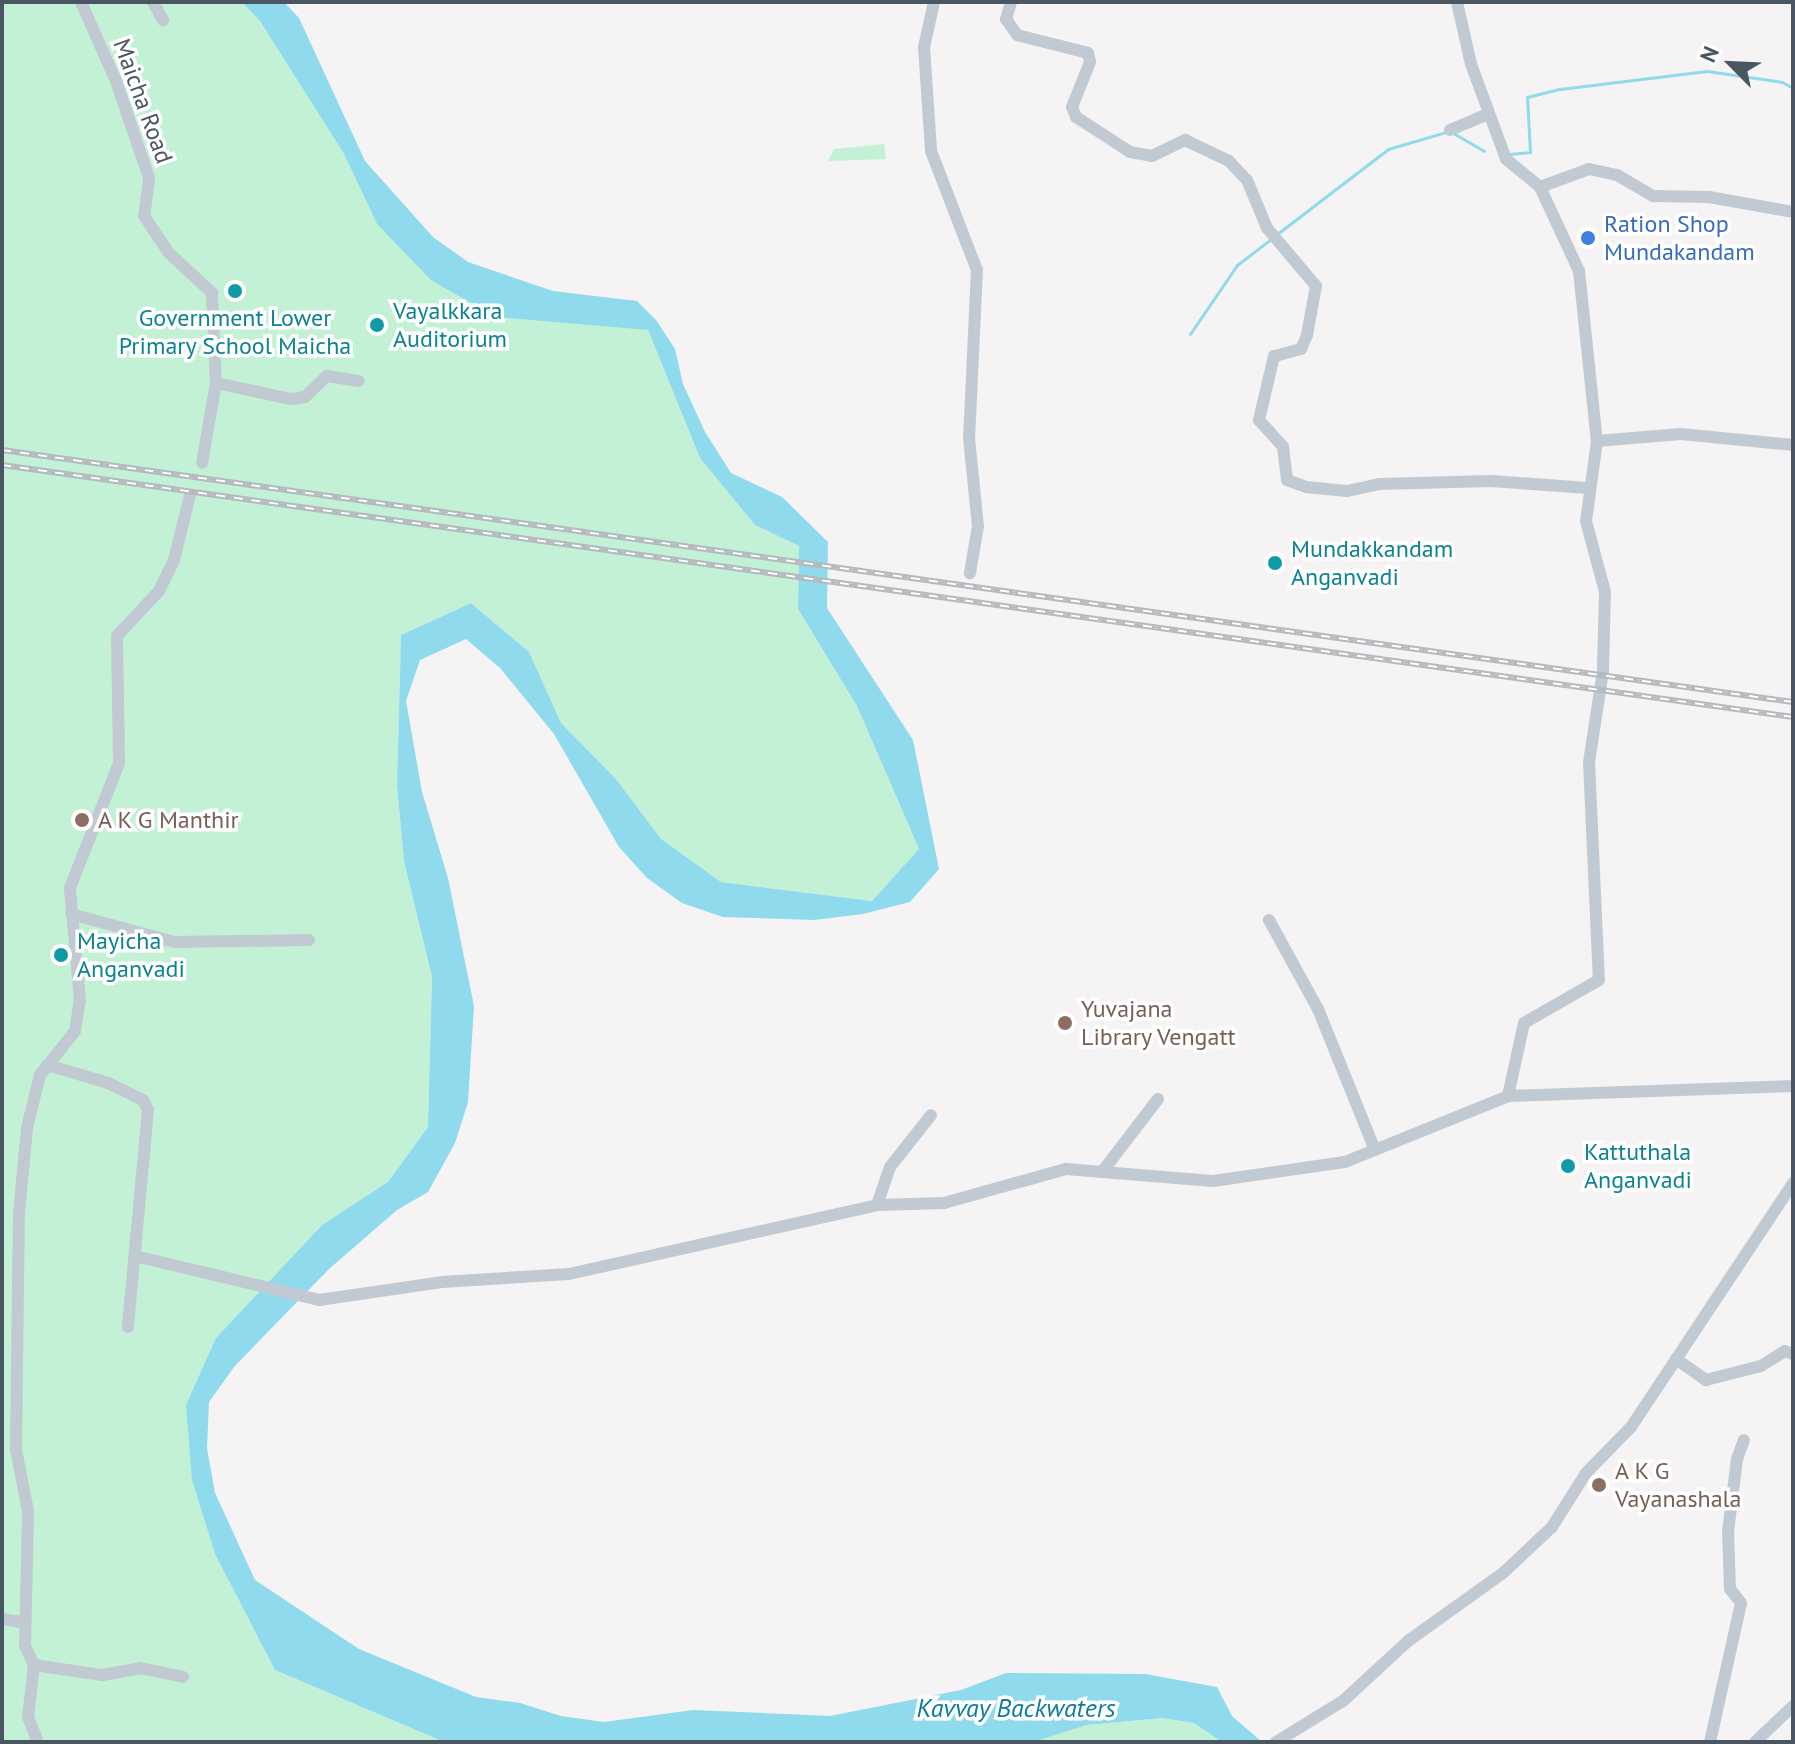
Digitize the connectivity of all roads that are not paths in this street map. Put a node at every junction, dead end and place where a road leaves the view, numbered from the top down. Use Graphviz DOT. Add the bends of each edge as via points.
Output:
graph roads {
  1 [pos="81,2"];
  2 [pos="153,2"];
  3 [pos="934,2"];
  4 [pos="1011,2"];
  5 [pos="1457,2"];
  6 [pos="163,20"];
  7 [pos="1488,114"];
  8 [pos="1450,130"];
  9 [pos="1540,187"];
  10 [pos="1793,212"];
  11 [pos="359,381"];
  12 [pos="216,383"];
  13 [pos="1597,441"];
  14 [pos="1793,445"];
  15 [pos="202,463"];
  16 [pos="1588,488"];
  17 [pos="190,495"];
  18 [pos="970,573"];
  19 [pos="71,914"];
  20 [pos="1269,920"];
  21 [pos="309,940"];
  22 [pos="47,1065"];
  23 [pos="1793,1086"];
  24 [pos="1508,1096"];
  25 [pos="1158,1099"];
  26 [pos="931,1115"];
  27 [pos="1375,1150"];
  28 [pos="1102,1172"];
  29 [pos="1793,1183"];
  30 [pos="877,1205"];
  31 [pos="135,1256"];
  32 [pos="128,1327"];
  33 [pos="1793,1354"];
  34 [pos="1676,1359"];
  35 [pos="1744,1440"];
  36 [pos="2,1619"];
  37 [pos="26,1623"];
  38 [pos="34,1665"];
  39 [pos="183,1677"];
  40 [pos="1793,1706"];
  41 [pos="37,1742"];
  42 [pos="1277,1742"];
  43 [pos="1710,1742"];
  44 [pos="1755,1742"];
  1 -- 12 [label="street, Maicha Road" via="116,81 149,178 144,216 169,253 212,293"];
  2 -- 6 [label="street"];
  3 -- 18 [label="street" via="924,47 931,151 977,270 969,438 978,526"];
  4 -- 16 [label="street" via="1006,19 1017,35 1088,53 1090,62 1072,107 1076,117 1130,152 1152,156 1185,140 1229,161 1247,180 1271,232 1316,286 1301,349 1274,356 1259,420 1283,447 1287,480 1347,491 1379,484 1491,481"];
  5 -- 7 [label="street"];
  7 -- 8 [label="street"];
  7 -- 9 [label="street" via="1506,159"];
  9 -- 10 [label="street" via="1589,169 1617,175 1653,196 1709,197"];
  9 -- 13 [label="street" via="1579,271"];
  11 -- 12 [label="street" via="327,376 305,397 291,399"];
  12 -- 15 [label="street, Maicha Road"];
  13 -- 14 [label="street" via="1681,434"];
  13 -- 16 [label="street"];
  16 -- 24 [label="street" via="1586,521 1605,592 1603,671 1589,762 1599,980 1524,1023"];
  17 -- 19 [label="street" via="174,560 159,591 117,636 119,763 70,888"];
  19 -- 21 [label="street" via="174,942"];
  19 -- 22 [label="street" via="80,1001 75,1031"];
  20 -- 27 [label="street" via="1318,1009"];
  22 -- 31 [label="street" via="108,1083 143,1100 148,1110"];
  22 -- 37 [label="street" via="27,1128 18,1229 16,1450 28,1511"];
  23 -- 24 [label="street"];
  24 -- 27 [label="street"];
  25 -- 28 [label="street"];
  26 -- 30 [label="street" via="890,1167"];
  27 -- 28 [label="street" via="1345,1162 1213,1181"];
  28 -- 30 [label="street" via="1066,1169 944,1203"];
  29 -- 34 [label="street"];
  30 -- 31 [label="street" via="569,1274 442,1282 319,1300"];
  31 -- 32 [label="street"];
  33 -- 34 [label="street" via="1785,1351 1761,1366 1706,1380"];
  34 -- 42 [label="street" via="1631,1427 1586,1473 1575,1498 1543,1535 1503,1573 1408,1641 1343,1701"];
  35 -- 43 [label="street" via="1728,1532 1730,1589 1741,1603"];
  36 -- 37 [label="street"];
  37 -- 38 [label="street" via="26,1651"];
  38 -- 39 [label="street" via="102,1675 140,1668"];
  38 -- 41 [label="street" via="28,1717"];
  40 -- 44 [label="street"];
}
